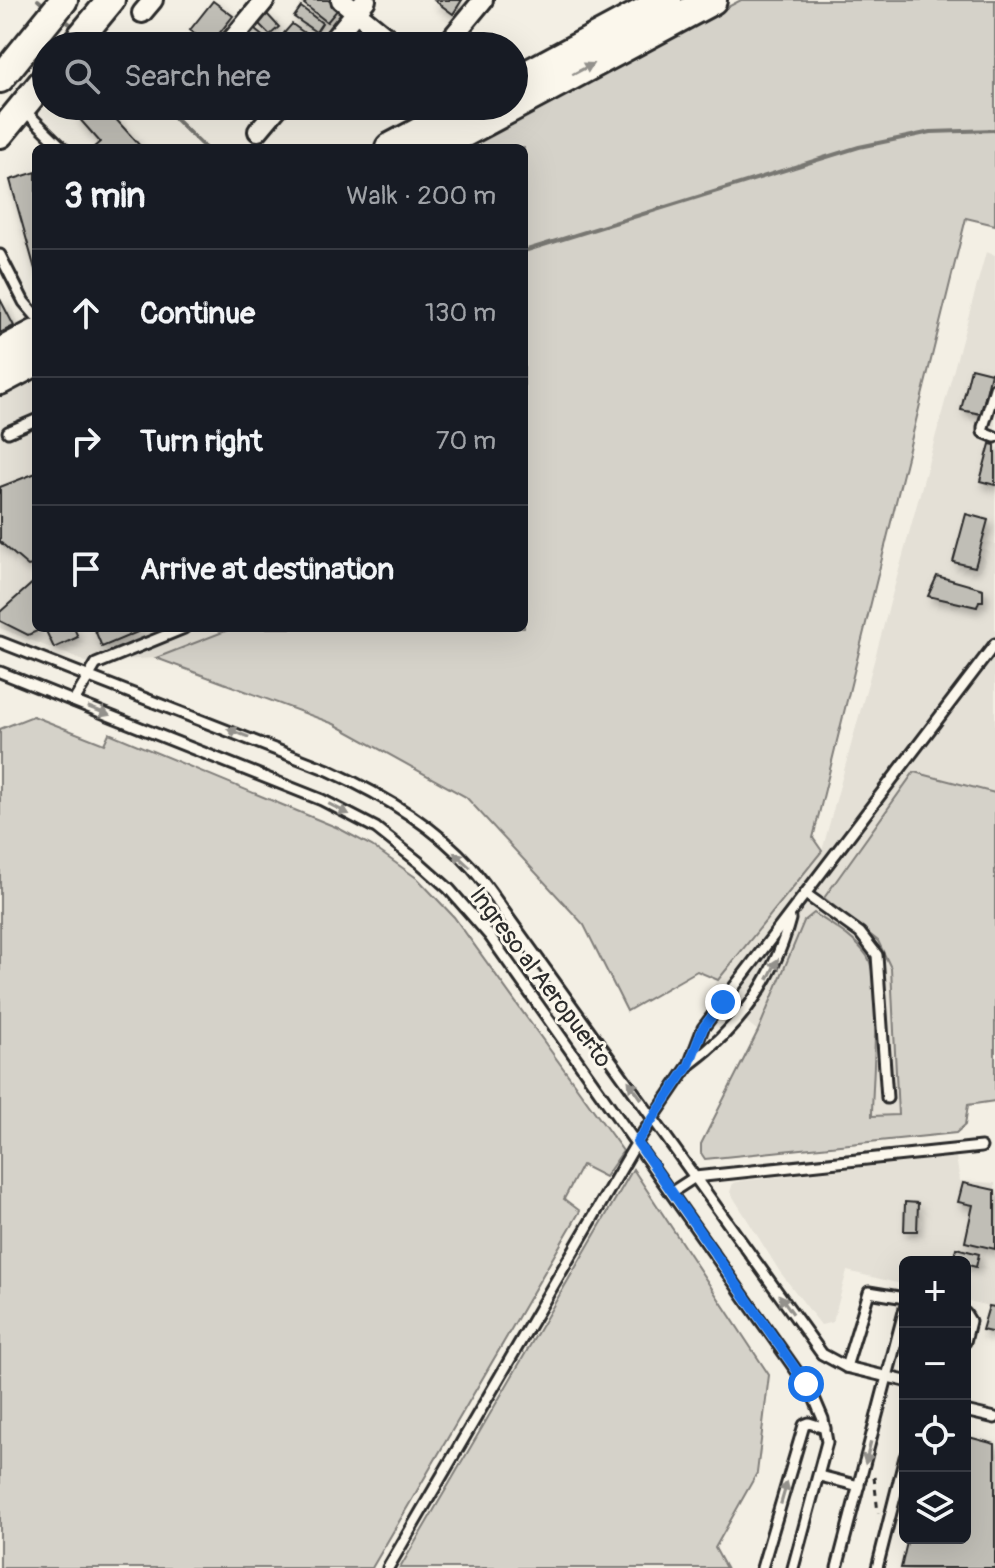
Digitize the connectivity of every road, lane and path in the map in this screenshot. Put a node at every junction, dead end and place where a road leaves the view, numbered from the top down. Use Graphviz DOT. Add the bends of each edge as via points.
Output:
graph roads {
  1 [pos="64,0"];
  2 [pos="265,0"];
  3 [pos="483,0"];
  4 [pos="667,0"];
  5 [pos="712,0"];
  6 [pos="109,2"];
  7 [pos="354,4"];
  8 [pos="38,32"];
  9 [pos="84,32"];
  10 [pos="239,32"];
  11 [pos="337,32"];
  12 [pos="383,32"];
  13 [pos="457,32"];
  14 [pos="32,39"];
  15 [pos="528,74"];
  16 [pos="0,79"];
  17 [pos="32,95"];
  18 [pos="528,98"];
  19 [pos="21,108"];
  20 [pos="32,118"];
  21 [pos="34,120"];
  22 [pos="267,120"];
  23 [pos="443,120"];
  24 [pos="487,120"];
  25 [pos="258,131"];
  26 [pos="0,134"];
  27 [pos="59,144"];
  28 [pos="398,144"];
  29 [pos="442,144"];
  30 [pos="0,255"];
  31 [pos="32,311"];
  32 [pos="32,336"];
  33 [pos="0,353"];
  34 [pos="32,363"];
  35 [pos="0,380"];
  36 [pos="995,388"];
  37 [pos="32,422"];
  38 [pos="8,432"];
  39 [pos="995,437"];
  40 [pos="174,632"];
  41 [pos="0,642"];
  42 [pos="995,644"];
  43 [pos="0,672"];
  44 [pos="87,675"];
  45 [pos="74,701"];
  46 [pos="807,895"];
  47 [pos="791,915"];
  48 [pos="689,1065"];
  49 [pos="887,1098"];
  50 [pos="653,1116"];
  51 [pos="637,1142"];
  52 [pos="981,1147"];
  53 [pos="695,1177"];
  54 [pos="672,1192"];
  55 [pos="899,1297"];
  56 [pos="900,1328"];
  57 [pos="846,1367"];
  58 [pos="887,1377"];
  59 [pos="899,1380"];
  60 [pos="971,1412"];
  61 [pos="995,1418"];
  62 [pos="825,1428"];
  63 [pos="873,1465"];
  64 [pos="901,1472"];
  65 [pos="820,1476"];
  66 [pos="859,1486"];
  67 [pos="879,1520"];
  68 [pos="388,1568"];
  69 [pos="762,1568"];
  70 [pos="793,1568"];
  71 [pos="837,1568"];
  72 [pos="877,1568"];
  1 -- 8 [label="main road"];
  2 -- 10 [label="street"];
  3 -- 13 [label="street"];
  4 -- 15 [label="main road"];
  18 -- 5 [label="main road, one-way"];
  6 -- 9 [label="main road"];
  7 -- 11 [label="street"];
  7 -- 12 [label="street"];
  14 -- 16 [label="main road"];
  17 -- 19 [label="main road"];
  19 -- 20 [label="lane"];
  19 -- 26 [label="main road"];
  21 -- 27 [label="lane"];
  22 -- 25 [label="street"];
  23 -- 28 [label="main road"];
  29 -- 24 [label="main road, one-way"];
  30 -- 31 [label="lane"];
  32 -- 33 [label="main road"];
  34 -- 35 [label="main road"];
  36 -- 39 [label="lane" via="983,432"];
  37 -- 38 [label="lane"];
  40 -- 44 [label="lane" via="96,664"];
  41 -- 44 [label="lane, Ingreso al Aeropuerto"];
  42 -- 46 [label="lane"];
  43 -- 45 [label="lane, Ingreso al Aeropuerto"];
  44 -- 45 [label="lane"];
  50 -- 44 [label="lane, Ingreso al Aeropuerto, one-way" via="470,865 414,819 376,792 328,770"];
  45 -- 51 [label="lane, Ingreso al Aeropuerto, one-way" via="238,764 376,828 449,889 489,935"];
  46 -- 47 [label="lane"];
  46 -- 49 [label="lane" via="860,933 877,955"];
  47 -- 48 [label="lane" via="703,1028"];
  48 -- 47 [label="lane, one-way" via="723,1039 771,975"];
  48 -- 50 [label="lane"];
  50 -- 51 [label="lane"];
  50 -- 53 [label="lane, Ingreso al Aeropuerto"];
  51 -- 54 [label="lane, Ingreso al Aeropuerto"];
  51 -- 68 [label="lane"];
  52 -- 53 [label="lane"];
  53 -- 54 [label="lane"];
  57 -- 53 [label="lane, Ingreso al Aeropuerto, one-way" via="822,1354"];
  54 -- 62 [label="lane, Ingreso al Aeropuerto" via="806,1384"];
  55 -- 57 [label="lane" via="869,1292"];
  56 -- 58 [label="lane"];
  57 -- 58 [label="lane"];
  58 -- 59 [label="lane"];
  58 -- 66 [label="lane, one-way"];
  60 -- 61 [label="lane"];
  62 -- 65 [label="lane"];
  69 -- 62 [label="lane, one-way" via="804,1425"];
  63 -- 67 [label="path"];
  64 -- 72 [label="lane"];
  65 -- 66 [label="lane"];
  65 -- 70 [label="lane"];
  66 -- 71 [label="lane"];
}
